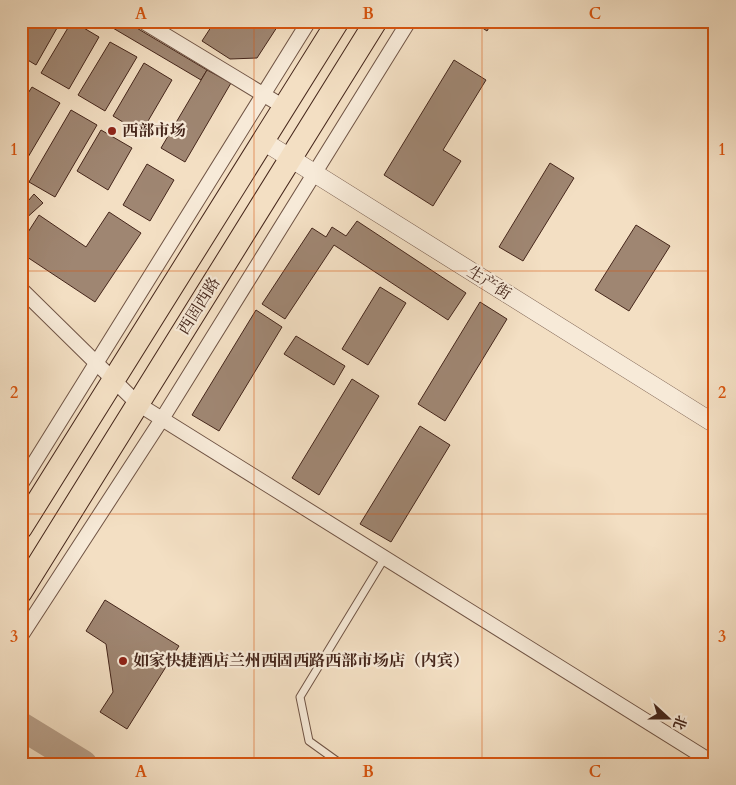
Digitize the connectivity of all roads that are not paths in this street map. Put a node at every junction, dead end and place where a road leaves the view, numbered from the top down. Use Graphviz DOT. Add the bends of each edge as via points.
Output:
graph roads {
  1 [pos="142,21"];
  2 [pos="309,21"];
  3 [pos="338,21"];
  4 [pos="376,21"];
  5 [pos="409,21"];
  6 [pos="263,95"];
  7 [pos="284,108"];
  8 [pos="262,141"];
  9 [pos="290,159"];
  10 [pos="313,174"];
  11 [pos="21,289"];
  12 [pos="96,363"];
  13 [pos="113,380"];
  14 [pos="138,404"];
  15 [pos="162,419"];
  16 [pos="715,424"];
  17 [pos="21,484"];
  18 [pos="21,528"];
  19 [pos="384,559"];
  20 [pos="21,592"];
  21 [pos="21,636"];
  22 [pos="341,764"];
  23 [pos="715,764"];
  1 -- 6 [label="street"];
  2 -- 6 [label="street"];
  3 -- 7 [label="main road, 西固西路"];
  4 -- 9 [label="main road, 西固西路"];
  5 -- 10 [label="street"];
  6 -- 7 [label="street"];
  6 -- 12 [label="street"];
  7 -- 8 [label="main road, 西固西路"];
  8 -- 9 [label="street, 生产街"];
  8 -- 13 [label="main road, 西固西路"];
  9 -- 10 [label="street, 生产街"];
  9 -- 14 [label="main road, 西固西路"];
  10 -- 15 [label="street"];
  10 -- 16 [label="street, 生产街"];
  11 -- 12 [label="street"];
  12 -- 13 [label="street"];
  12 -- 17 [label="street"];
  13 -- 14 [label="street"];
  13 -- 18 [label="main road, 西固西路"];
  14 -- 15 [label="street"];
  14 -- 20 [label="main road, 西固西路"];
  15 -- 19 [label="street"];
  15 -- 21 [label="street"];
  19 -- 22 [label="lane" via="300,697 309,741"];
  19 -- 23 [label="street"];
}
